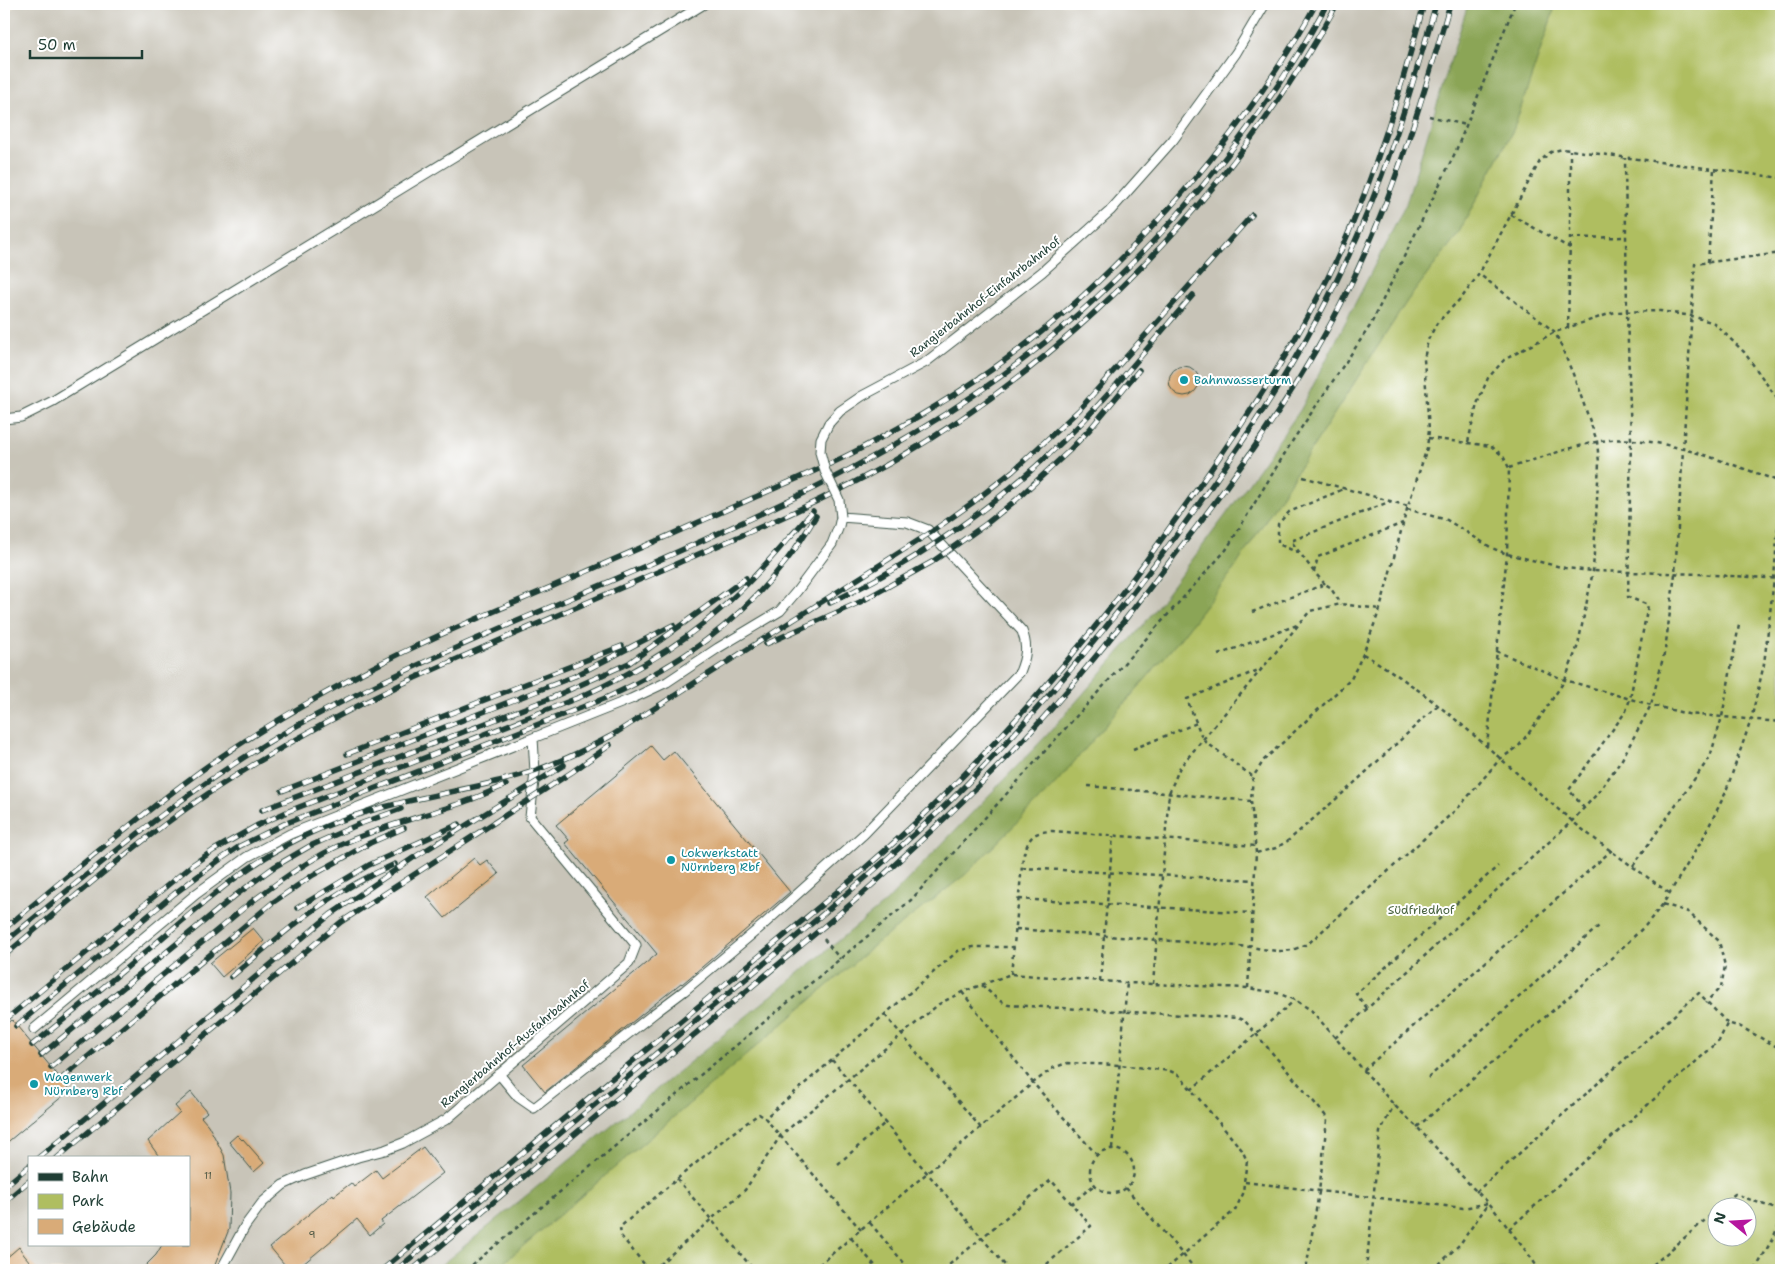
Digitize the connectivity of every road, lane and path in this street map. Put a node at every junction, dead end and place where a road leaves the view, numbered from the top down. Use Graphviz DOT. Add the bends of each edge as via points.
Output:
graph roads {
  1 [pos="704,4"];
  2 [pos="1265,4"];
  3 [pos="1515,4"];
  4 [pos="1429,116"];
  5 [pos="1466,125"];
  6 [pos="1570,150"];
  7 [pos="1625,158"];
  8 [pos="1714,169"];
  9 [pos="1781,178"];
  10 [pos="1510,215"];
  11 [pos="1626,237"];
  12 [pos="1570,238"];
  13 [pos="1570,248"];
  14 [pos="1781,253"];
  15 [pos="1708,262"];
  16 [pos="1479,274"];
  17 [pos="1626,312"];
  18 [pos="1692,316"];
  19 [pos="1568,328"];
  20 [pos="1555,332"];
  21 [pos="1781,404"];
  22 [pos="4,419"];
  23 [pos="1428,438"];
  24 [pos="1631,440"];
  25 [pos="1468,442"];
  26 [pos="1598,442"];
  27 [pos="1684,449"];
  28 [pos="1508,468"];
  29 [pos="1303,477"];
  30 [pos="1781,483"];
  31 [pos="1346,488"];
  32 [pos="1391,501"];
  33 [pos="1408,508"];
  34 [pos="841,517"];
  35 [pos="1403,523"];
  36 [pos="1301,554"];
  37 [pos="1506,554"];
  38 [pos="1592,571"];
  39 [pos="1314,572"];
  40 [pos="1630,572"];
  41 [pos="1675,574"];
  42 [pos="1774,579"];
  43 [pos="1781,579"];
  44 [pos="1325,584"];
  45 [pos="1341,604"];
  46 [pos="1380,610"];
  47 [pos="1252,612"];
  48 [pos="1299,625"];
  49 [pos="1738,625"];
  50 [pos="1496,651"];
  51 [pos="1363,654"];
  52 [pos="1218,655"];
  53 [pos="1262,669"];
  54 [pos="1565,680"];
  55 [pos="1630,699"];
  56 [pos="1438,704"];
  57 [pos="1651,705"];
  58 [pos="1722,717"];
  59 [pos="1751,720"];
  60 [pos="1781,722"];
  61 [pos="1197,723"];
  62 [pos="533,738"];
  63 [pos="1203,740"];
  64 [pos="1487,746"];
  65 [pos="1132,749"];
  66 [pos="1500,759"];
  67 [pos="1253,776"];
  68 [pos="1088,786"];
  69 [pos="1170,793"];
  70 [pos="1251,801"];
  71 [pos="1584,808"];
  72 [pos="1572,822"];
  73 [pos="1113,836"];
  74 [pos="1166,840"];
  75 [pos="1256,846"];
  76 [pos="1612,850"];
  77 [pos="1256,853"];
  78 [pos="1498,866"];
  79 [pos="1633,866"];
  80 [pos="1022,868"];
  81 [pos="1110,872"];
  82 [pos="1163,875"];
  83 [pos="1254,880"];
  84 [pos="1670,893"];
  85 [pos="1019,899"];
  86 [pos="1107,904"];
  87 [pos="1663,904"];
  88 [pos="1160,908"];
  89 [pos="1252,913"];
  90 [pos="1599,926"];
  91 [pos="1016,929"];
  92 [pos="1104,936"];
  93 [pos="824,939"];
  94 [pos="1157,940"];
  95 [pos="1014,947"];
  96 [pos="1251,947"];
  97 [pos="840,959"];
  98 [pos="1011,974"];
  99 [pos="1100,981"];
  100 [pos="1127,983"];
  101 [pos="1153,984"];
  102 [pos="982,985"];
  103 [pos="1248,988"];
  104 [pos="962,992"];
  105 [pos="1295,1000"];
  106 [pos="1706,1002"];
  107 [pos="1367,1008"];
  108 [pos="1125,1012"];
  109 [pos="885,1015"];
  110 [pos="1727,1023"];
  111 [pos="34,1029"];
  112 [pos="901,1034"];
  113 [pos="1256,1034"];
  114 [pos="1335,1038"];
  115 [pos="1781,1049"];
  116 [pos="832,1060"];
  117 [pos="1120,1065"];
  118 [pos="1364,1070"];
  119 [pos="499,1074"];
  120 [pos="1428,1078"];
  121 [pos="848,1079"];
  122 [pos="1033,1083"];
  123 [pos="1191,1090"];
  124 [pos="1394,1105"];
  125 [pos="765,1118"];
  126 [pos="885,1123"];
  127 [pos="1417,1127"];
  128 [pos="981,1128"];
  129 [pos="781,1135"];
  130 [pos="1112,1148"];
  131 [pos="1096,1154"];
  132 [pos="838,1164"];
  133 [pos="928,1174"];
  134 [pos="677,1179"];
  135 [pos="1244,1182"];
  136 [pos="1094,1185"];
  137 [pos="1126,1188"];
  138 [pos="1319,1192"];
  139 [pos="1476,1192"];
  140 [pos="1373,1196"];
  141 [pos="1758,1202"];
  142 [pos="1489,1203"];
  143 [pos="1071,1204"];
  144 [pos="1781,1211"];
  145 [pos="1708,1217"];
  146 [pos="1781,1219"];
  147 [pos="711,1220"];
  148 [pos="870,1223"];
  149 [pos="1509,1229"];
  150 [pos="861,1230"];
  151 [pos="851,1238"];
  152 [pos="982,1238"];
  153 [pos="1183,1255"];
  154 [pos="873,1264"];
  155 [pos="222,1270"];
  156 [pos="466,1270"];
  157 [pos="649,1270"];
  158 [pos="653,1270"];
  159 [pos="754,1270"];
  160 [pos="813,1270"];
  161 [pos="865,1270"];
  162 [pos="879,1270"];
  163 [pos="910,1270"];
  164 [pos="943,1270"];
  165 [pos="1009,1270"];
  166 [pos="1040,1270"];
  167 [pos="1165,1270"];
  168 [pos="1196,1270"];
  169 [pos="1306,1270"];
  170 [pos="1366,1270"];
  171 [pos="1433,1270"];
  172 [pos="1540,1270"];
  173 [pos="1647,1270"];
  174 [pos="1755,1270"];
  1 -- 22 [label="lane" via="53,401 21,417"];
  2 -- 34 [label="lane, Rangierbahnhof-Einfahrbahnhof, bridge" via="1236,53 1173,140 1110,211 1042,272 926,362 862,396 829,423 821,439 820,452 839,500"];
  3 -- 5 [label="path"];
  4 -- 5 [label="path"];
  5 -- 97 [label="path" via="1370,326 1293,440 1226,550 911,900"];
  6 -- 7 [label="path"];
  6 -- 10 [label="path" via="1550,152 1540,160"];
  6 -- 12 [label="path"];
  7 -- 8 [label="path"];
  7 -- 11 [label="path"];
  8 -- 9 [label="path"];
  8 -- 15 [label="path"];
  10 -- 13 [label="path"];
  10 -- 16 [label="path"];
  11 -- 12 [label="path"];
  11 -- 17 [label="path"];
  12 -- 13 [label="path"];
  13 -- 19 [label="path"];
  14 -- 15 [label="path"];
  15 -- 18 [label="path" via="1696,264"];
  16 -- 20 [label="path"];
  16 -- 23 [label="path" via="1437,323 1428,340 1424,359"];
  17 -- 18 [label="path" via="1660,311"];
  17 -- 19 [label="path" via="1615,312"];
  17 -- 24 [label="path"];
  18 -- 21 [label="path" via="1714,323 1744,352"];
  18 -- 27 [label="path"];
  19 -- 20 [label="path"];
  20 -- 25 [label="path" via="1504,360 1488,378 1477,404"];
  20 -- 26 [label="path"];
  23 -- 25 [label="path"];
  23 -- 33 [label="path"];
  24 -- 26 [label="path"];
  24 -- 27 [label="path"];
  24 -- 40 [label="path"];
  25 -- 28 [label="path" via="1490,446 1503,456"];
  26 -- 28 [label="path"];
  26 -- 38 [label="path"];
  27 -- 30 [label="path"];
  27 -- 41 [label="path"];
  28 -- 37 [label="path"];
  29 -- 31 [label="path"];
  30 -- 42 [label="path"];
  31 -- 32 [label="path"];
  31 -- 36 [label="path" via="1289,512 1278,524 1278,544"];
  32 -- 33 [label="path"];
  32 -- 36 [label="path" via="1291,541"];
  33 -- 35 [label="path"];
  33 -- 37 [label="path" via="1447,520"];
  34 -- 62 [label="lane" via="832,544 780,611 667,682"];
  34 -- 119 [label="lane" via="907,522 928,530 1022,631 1027,652 1020,672 850,847 692,985 534,1108 518,1097"];
  35 -- 39 [label="path" via="1318,556"];
  35 -- 46 [label="path"];
  36 -- 39 [label="path"];
  37 -- 38 [label="path"];
  37 -- 50 [label="path"];
  38 -- 40 [label="path"];
  38 -- 54 [label="path" via="1578,645"];
  39 -- 44 [label="path"];
  40 -- 41 [label="path"];
  40 -- 55 [label="path" via="1628,597 1648,605"];
  41 -- 42 [label="path"];
  41 -- 57 [label="path" via="1666,650"];
  42 -- 43 [label="path"];
  42 -- 59 [label="path" via="1764,664"];
  44 -- 45 [label="path"];
  44 -- 47 [label="path"];
  45 -- 46 [label="path"];
  45 -- 48 [label="path" via="1310,611"];
  46 -- 51 [label="path"];
  48 -- 52 [label="path"];
  48 -- 53 [label="path"];
  49 -- 58 [label="path"];
  50 -- 54 [label="path"];
  50 -- 64 [label="path"];
  51 -- 56 [label="path"];
  51 -- 67 [label="path" via="1351,679 1264,760"];
  53 -- 61 [label="path" via="1187,699"];
  53 -- 63 [label="path"];
  54 -- 55 [label="path"];
  54 -- 66 [label="path" via="1518,748"];
  55 -- 57 [label="path"];
  55 -- 71 [label="path" via="1626,711 1569,790"];
  56 -- 64 [label="path"];
  56 -- 77 [label="path" via="1352,786 1289,840 1276,848"];
  57 -- 58 [label="path" via="1688,714"];
  57 -- 71 [label="path" via="1621,761"];
  58 -- 59 [label="path"];
  58 -- 79 [label="path" via="1710,757"];
  59 -- 60 [label="path"];
  59 -- 84 [label="path" via="1725,794"];
  61 -- 63 [label="path"];
  61 -- 65 [label="path"];
  62 -- 111 [label="lane" via="290,834 247,858 196,894"];
  62 -- 119 [label="lane, Rangierbahnhof-Ausfahrbahnhof" via="535,772 530,817 636,945 629,962"];
  63 -- 67 [label="path"];
  63 -- 69 [label="path" via="1180,768"];
  64 -- 66 [label="path"];
  66 -- 72 [label="path"];
  66 -- 96 [label="path" via="1459,807 1309,943 1281,952"];
  67 -- 70 [label="path"];
  68 -- 69 [label="path"];
  69 -- 70 [label="path"];
  69 -- 74 [label="path"];
  70 -- 75 [label="path"];
  71 -- 72 [label="path"];
  72 -- 76 [label="path"];
  72 -- 107 [label="path"];
  73 -- 74 [label="path"];
  73 -- 80 [label="path" via="1038,832 1029,840"];
  73 -- 81 [label="path"];
  74 -- 75 [label="path"];
  74 -- 82 [label="path"];
  75 -- 77 [label="path"];
  76 -- 79 [label="path"];
  76 -- 118 [label="path"];
  77 -- 83 [label="path"];
  78 -- 107 [label="path" via="1356,994"];
  79 -- 84 [label="path"];
  80 -- 81 [label="path"];
  80 -- 85 [label="path"];
  81 -- 82 [label="path"];
  81 -- 86 [label="path"];
  82 -- 83 [label="path"];
  82 -- 88 [label="path"];
  83 -- 89 [label="path"];
  84 -- 87 [label="path"];
  85 -- 86 [label="path"];
  85 -- 91 [label="path"];
  86 -- 88 [label="path"];
  86 -- 92 [label="path"];
  87 -- 106 [label="path" via="1688,912 1719,941 1726,966 1721,987"];
  87 -- 127 [label="path" via="1645,926 1586,982"];
  88 -- 89 [label="path"];
  88 -- 94 [label="path"];
  89 -- 96 [label="path"];
  90 -- 120 [label="path"];
  91 -- 92 [label="path"];
  91 -- 95 [label="path"];
  92 -- 94 [label="path"];
  92 -- 99 [label="path"];
  93 -- 97 [label="path"];
  94 -- 96 [label="path"];
  94 -- 101 [label="path"];
  95 -- 98 [label="path"];
  95 -- 109 [label="path" via="973,947 958,951"];
  96 -- 103 [label="path"];
  97 -- 156 [label="path"];
  98 -- 99 [label="path"];
  98 -- 102 [label="path"];
  99 -- 100 [label="path"];
  100 -- 101 [label="path"];
  100 -- 108 [label="path"];
  101 -- 103 [label="path"];
  102 -- 104 [label="path"];
  102 -- 108 [label="path" via="998,1000 1008,1004"];
  103 -- 105 [label="path"];
  104 -- 112 [label="path" via="939,1004"];
  104 -- 122 [label="path"];
  105 -- 113 [label="path"];
  105 -- 114 [label="path" via="1311,1010"];
  106 -- 110 [label="path"];
  106 -- 139 [label="path" via="1699,993"];
  107 -- 114 [label="path"];
  108 -- 113 [label="path" via="1238,1018"];
  108 -- 117 [label="path"];
  109 -- 112 [label="path"];
  109 -- 116 [label="path"];
  110 -- 115 [label="path"];
  110 -- 149 [label="path" via="1719,1041"];
  112 -- 121 [label="path"];
  112 -- 128 [label="path"];
  113 -- 123 [label="path"];
  113 -- 138 [label="path" via="1327,1120"];
  114 -- 118 [label="path"];
  116 -- 121 [label="path"];
  116 -- 125 [label="path"];
  117 -- 122 [label="path" via="1067,1063 1053,1068"];
  117 -- 123 [label="path" via="1170,1072 1179,1076"];
  117 -- 130 [label="path"];
  118 -- 124 [label="path"];
  119 -- 155 [label="lane, Rangierbahnhof-Ausfahrbahnhof" via="447,1118 403,1143 283,1185 262,1203 245,1226"];
  121 -- 126 [label="path"];
  121 -- 129 [label="path"];
  122 -- 128 [label="path"];
  122 -- 131 [label="path"];
  123 -- 135 [label="path" via="1242,1150 1247,1161"];
  124 -- 127 [label="path"];
  124 -- 140 [label="path" via="1380,1132"];
  125 -- 129 [label="path"];
  125 -- 134 [label="path" via="759,1114"];
  126 -- 132 [label="path"];
  126 -- 133 [label="path"];
  127 -- 139 [label="path"];
  128 -- 133 [label="path"];
  129 -- 147 [label="path" via="745,1190"];
  129 -- 150 [label="path"];
  130 -- 131 [label="path"];
  130 -- 137 [label="path" via="1121,1150 1133,1164 1132,1182"];
  131 -- 136 [label="path" via="1089,1169"];
  133 -- 148 [label="path"];
  133 -- 152 [label="path"];
  134 -- 147 [label="path"];
  134 -- 157 [label="path" via="620,1227 620,1236"];
  135 -- 138 [label="path"];
  135 -- 153 [label="path" via="1235,1210"];
  136 -- 137 [label="path" via="1109,1193"];
  136 -- 143 [label="path"];
  137 -- 153 [label="path"];
  138 -- 140 [label="path"];
  138 -- 169 [label="path"];
  139 -- 142 [label="path"];
  140 -- 142 [label="path" via="1463,1208"];
  140 -- 170 [label="path"];
  141 -- 144 [label="path"];
  142 -- 149 [label="path"];
  142 -- 171 [label="path" via="1460,1244"];
  143 -- 152 [label="path" via="1051,1180"];
  143 -- 166 [label="path" via="1091,1226"];
  145 -- 173 [label="path"];
  146 -- 174 [label="path"];
  147 -- 158 [label="path"];
  147 -- 159 [label="path"];
  148 -- 150 [label="path"];
  148 -- 163 [label="path"];
  149 -- 172 [label="path"];
  150 -- 151 [label="path"];
  151 -- 154 [label="path"];
  151 -- 160 [label="path"];
  152 -- 164 [label="path"];
  152 -- 165 [label="path"];
  153 -- 167 [label="path"];
  153 -- 168 [label="path"];
  154 -- 161 [label="path"];
  154 -- 162 [label="path"];
}
